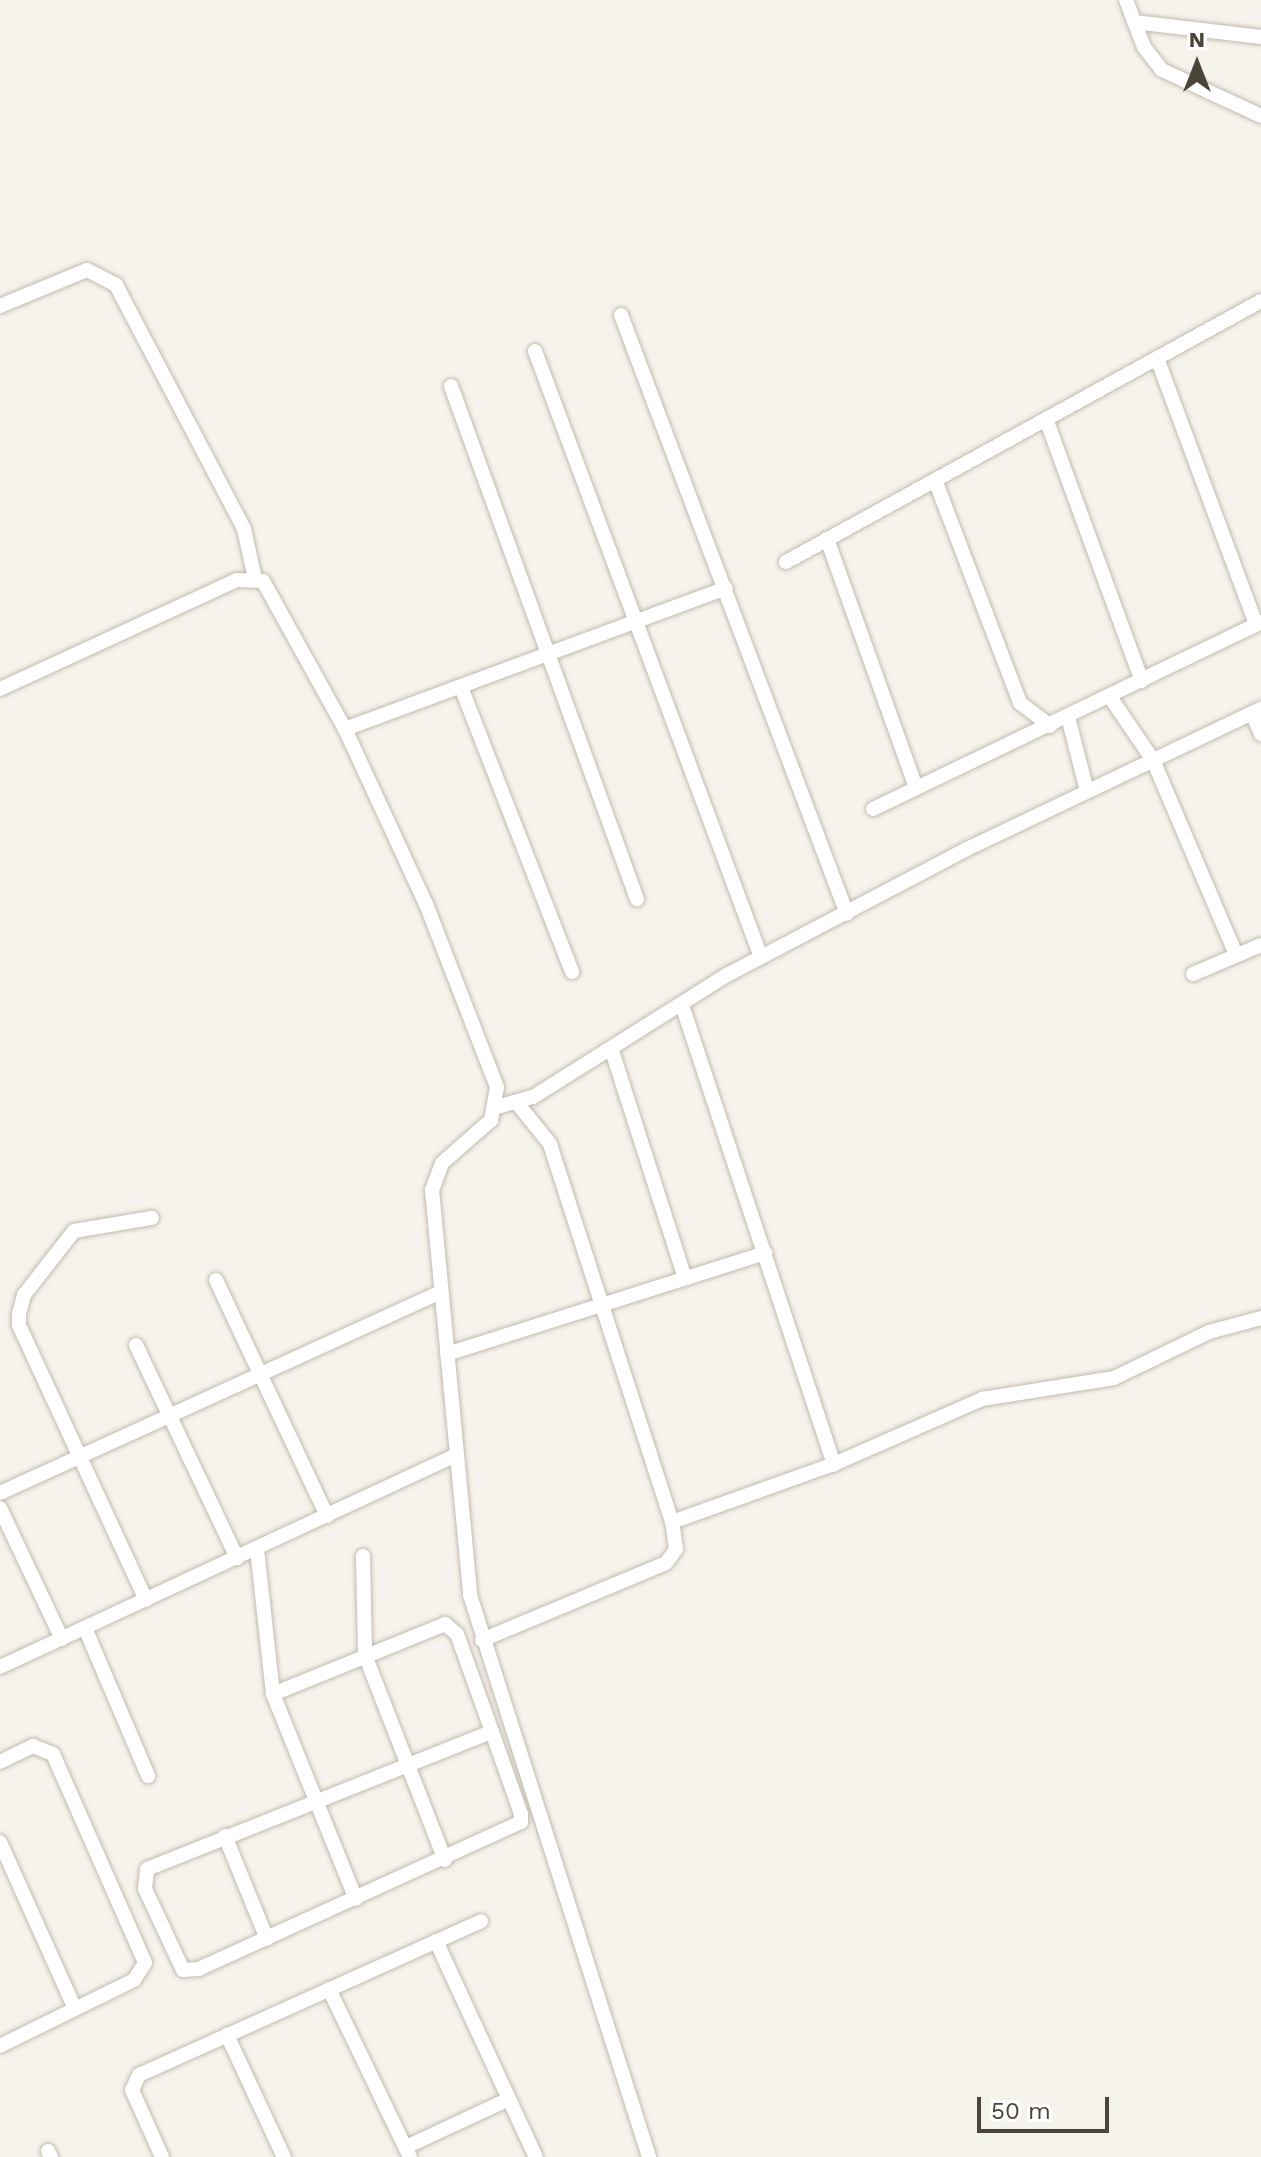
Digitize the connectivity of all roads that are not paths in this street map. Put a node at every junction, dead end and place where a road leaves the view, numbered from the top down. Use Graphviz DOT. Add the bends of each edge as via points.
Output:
graph roads {
  1 [pos="1126,0"];
  2 [pos="1134,22"];
  3 [pos="1261,37"];
  4 [pos="1261,116"];
  5 [pos="1261,301"];
  6 [pos="0,306"];
  7 [pos="621,315"];
  8 [pos="535,351"];
  9 [pos="1157,358"];
  10 [pos="451,386"];
  11 [pos="1046,419"];
  12 [pos="935,480"];
  13 [pos="827,539"];
  14 [pos="786,562"];
  15 [pos="255,579"];
  16 [pos="726,588"];
  17 [pos="638,621"];
  18 [pos="1259,623"];
  19 [pos="548,655"];
  20 [pos="1142,681"];
  21 [pos="461,687"];
  22 [pos="0,689"];
  23 [pos="1110,697"];
  24 [pos="1256,711"];
  25 [pos="1068,717"];
  26 [pos="1050,726"];
  27 [pos="345,729"];
  28 [pos="1261,734"];
  29 [pos="1153,760"];
  30 [pos="916,788"];
  31 [pos="1087,791"];
  32 [pos="873,809"];
  33 [pos="637,899"];
  34 [pos="847,914"];
  35 [pos="1261,945"];
  36 [pos="1236,955"];
  37 [pos="761,957"];
  38 [pos="572,972"];
  39 [pos="1193,974"];
  40 [pos="682,1005"];
  41 [pos="612,1051"];
  42 [pos="517,1103"];
  43 [pos="497,1107"];
  44 [pos="152,1218"];
  45 [pos="765,1253"];
  46 [pos="685,1279"];
  47 [pos="216,1280"];
  48 [pos="441,1292"];
  49 [pos="602,1305"];
  50 [pos="1261,1318"];
  51 [pos="136,1345"];
  52 [pos="447,1354"];
  53 [pos="262,1377"];
  54 [pos="171,1417"];
  55 [pos="456,1455"];
  56 [pos="81,1457"];
  57 [pos="834,1464"];
  58 [pos="0,1493"];
  59 [pos="0,1508"];
  60 [pos="327,1516"];
  61 [pos="672,1522"];
  62 [pos="257,1549"];
  63 [pos="363,1556"];
  64 [pos="237,1558"];
  65 [pos="146,1600"];
  66 [pos="85,1628"];
  67 [pos="62,1639"];
  68 [pos="482,1640"];
  69 [pos="365,1655"];
  70 [pos="0,1667"];
  71 [pos="273,1694"];
  72 [pos="492,1732"];
  73 [pos="0,1762"];
  74 [pos="406,1766"];
  75 [pos="148,1776"];
  76 [pos="317,1802"];
  77 [pos="225,1836"];
  78 [pos="0,1842"];
  79 [pos="445,1860"];
  80 [pos="356,1899"];
  81 [pos="481,1921"];
  82 [pos="267,1939"];
  83 [pos="436,1941"];
  84 [pos="329,1989"];
  85 [pos="75,2009"];
  86 [pos="227,2035"];
  87 [pos="0,2046"];
  88 [pos="509,2099"];
  89 [pos="408,2152"];
  90 [pos="162,2157"];
  91 [pos="284,2157"];
  92 [pos="536,2157"];
  93 [pos="649,2157"];
  1 -- 2 [label="street"];
  2 -- 3 [label="street"];
  2 -- 4 [label="street" via="1162,70"];
  5 -- 9 [label="street"];
  6 -- 15 [label="street" via="87,270 116,285 244,529"];
  7 -- 16 [label="street"];
  8 -- 17 [label="street"];
  9 -- 11 [label="street"];
  9 -- 18 [label="street"];
  10 -- 19 [label="street"];
  11 -- 12 [label="street"];
  11 -- 20 [label="street"];
  12 -- 13 [label="street"];
  12 -- 26 [label="street" via="1020,703"];
  13 -- 14 [label="street"];
  13 -- 30 [label="street"];
  15 -- 22 [label="street" via="237,580"];
  15 -- 27 [label="street" via="270,587"];
  16 -- 17 [label="street"];
  16 -- 34 [label="street"];
  17 -- 19 [label="street"];
  17 -- 37 [label="street"];
  18 -- 20 [label="street"];
  19 -- 21 [label="street"];
  19 -- 33 [label="street"];
  20 -- 23 [label="street"];
  21 -- 27 [label="street"];
  21 -- 38 [label="street"];
  23 -- 25 [label="street"];
  23 -- 29 [label="street"];
  24 -- 28 [label="street"];
  24 -- 29 [label="street"];
  25 -- 26 [label="street"];
  25 -- 31 [label="street"];
  26 -- 30 [label="street"];
  27 -- 43 [label="street" via="426,904 497,1087"];
  29 -- 31 [label="street"];
  29 -- 36 [label="street"];
  30 -- 32 [label="street"];
  31 -- 34 [label="street"];
  34 -- 37 [label="street"];
  35 -- 36 [label="street"];
  36 -- 39 [label="street"];
  37 -- 40 [label="street"];
  40 -- 41 [label="street"];
  40 -- 45 [label="street"];
  41 -- 42 [label="street"];
  41 -- 46 [label="street"];
  42 -- 43 [label="street"];
  42 -- 49 [label="street" via="550,1144"];
  43 -- 48 [label="street" via="491,1120 442,1163 433,1179"];
  44 -- 56 [label="street" via="74,1231 21,1304 19,1325"];
  45 -- 46 [label="street"];
  45 -- 57 [label="street"];
  46 -- 49 [label="street"];
  47 -- 53 [label="street"];
  48 -- 52 [label="street"];
  48 -- 53 [label="street"];
  49 -- 52 [label="street"];
  49 -- 61 [label="street"];
  50 -- 57 [label="street" via="1209,1332 1114,1378 982,1399"];
  51 -- 54 [label="street"];
  52 -- 55 [label="street"];
  53 -- 54 [label="street"];
  53 -- 60 [label="street"];
  54 -- 56 [label="street"];
  54 -- 64 [label="street"];
  55 -- 60 [label="street"];
  55 -- 68 [label="street" via="470,1595"];
  56 -- 58 [label="street"];
  56 -- 65 [label="street"];
  57 -- 61 [label="street"];
  59 -- 67 [label="street"];
  60 -- 62 [label="street"];
  61 -- 68 [label="street" via="676,1549 666,1563"];
  62 -- 64 [label="street"];
  62 -- 71 [label="street"];
  63 -- 69 [label="street"];
  64 -- 65 [label="street"];
  65 -- 66 [label="street"];
  66 -- 67 [label="street"];
  66 -- 75 [label="street"];
  67 -- 70 [label="street"];
  68 -- 93 [label="street"];
  69 -- 71 [label="street"];
  69 -- 72 [label="street" via="439,1624 452,1628"];
  69 -- 74 [label="street"];
  71 -- 76 [label="street"];
  72 -- 74 [label="street"];
  72 -- 79 [label="street" via="521,1822"];
  73 -- 85 [label="street" via="33,1746 53,1754 144,1954 140,1976"];
  74 -- 76 [label="street"];
  74 -- 79 [label="street"];
  76 -- 77 [label="street"];
  76 -- 80 [label="street"];
  77 -- 82 [label="street"];
  77 -- 82 [label="street" via="147,1869 145,1889 183,1970 199,1969"];
  78 -- 85 [label="street"];
  79 -- 80 [label="street"];
  80 -- 82 [label="street"];
  81 -- 83 [label="street"];
  83 -- 84 [label="street"];
  83 -- 88 [label="street"];
  84 -- 86 [label="street"];
  84 -- 89 [label="street"];
  85 -- 87 [label="street"];
  86 -- 90 [label="street" via="135,2078 132,2090"];
  86 -- 91 [label="street"];
  88 -- 89 [label="street"];
  88 -- 92 [label="street"];
}
